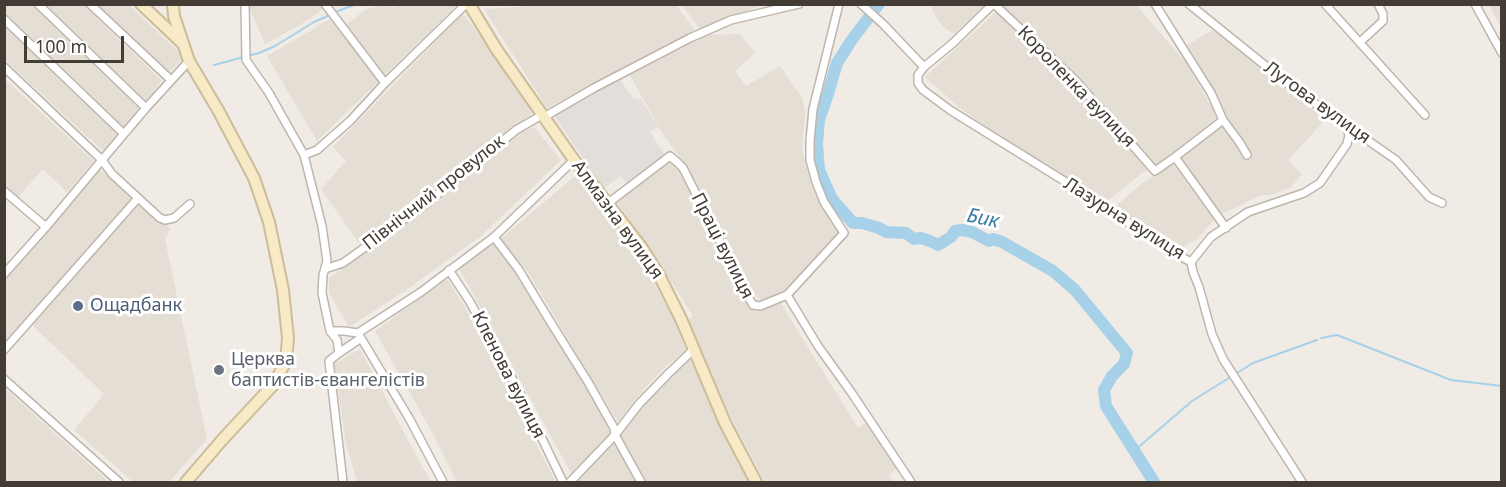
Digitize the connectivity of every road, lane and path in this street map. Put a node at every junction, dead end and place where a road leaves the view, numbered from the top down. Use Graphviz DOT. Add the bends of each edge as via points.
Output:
graph roads {
  1 [pos="38,4"];
  2 [pos="90,4"];
  3 [pos="141,4"];
  4 [pos="173,4"];
  5 [pos="245,4"];
  6 [pos="325,4"];
  7 [pos="467,4"];
  8 [pos="800,4"];
  9 [pos="839,4"];
  10 [pos="993,4"];
  11 [pos="1155,4"];
  12 [pos="1189,4"];
  13 [pos="1325,4"];
  14 [pos="1378,4"];
  15 [pos="1475,4"];
  16 [pos="861,5"];
  17 [pos="4,19"];
  18 [pos="1360,42"];
  19 [pos="183,44"];
  20 [pos="1502,53"];
  21 [pos="189,61"];
  22 [pos="4,67"];
  23 [pos="924,68"];
  24 [pos="171,80"];
  25 [pos="385,83"];
  26 [pos="146,108"];
  27 [pos="1425,115"];
  28 [pos="543,116"];
  29 [pos="1223,120"];
  30 [pos="1346,126"];
  31 [pos="124,134"];
  32 [pos="304,155"];
  33 [pos="1247,156"];
  34 [pos="1175,157"];
  35 [pos="102,160"];
  36 [pos="574,160"];
  37 [pos="4,191"];
  38 [pos="138,198"];
  39 [pos="1442,203"];
  40 [pos="190,204"];
  41 [pos="606,204"];
  42 [pos="46,227"];
  43 [pos="1226,228"];
  44 [pos="494,237"];
  45 [pos="1191,262"];
  46 [pos="325,269"];
  47 [pos="449,270"];
  48 [pos="4,274"];
  49 [pos="787,295"];
  50 [pos="330,331"];
  51 [pos="360,336"];
  52 [pos="4,350"];
  53 [pos="693,350"];
  54 [pos="339,353"];
  55 [pos="4,380"];
  56 [pos="615,435"];
  57 [pos="343,482"];
  58 [pos="119,483"];
  59 [pos="186,483"];
  60 [pos="443,483"];
  61 [pos="563,483"];
  62 [pos="570,483"];
  63 [pos="640,483"];
  64 [pos="756,483"];
  65 [pos="911,483"];
  66 [pos="1302,483"];
  1 -- 26 [label="street"];
  2 -- 24 [label="street"];
  3 -- 19 [label="main road"];
  4 -- 19 [label="main road"];
  5 -- 32 [label="street" via="246,60"];
  6 -- 25 [label="street"];
  7 -- 25 [label="street"];
  7 -- 28 [label="main road, Алмазна вулиця"];
  8 -- 28 [label="street, Північний провулок" via="731,20"];
  9 -- 49 [label="street" via="813,110 810,160 824,202 844,233"];
  10 -- 23 [label="street"];
  10 -- 34 [label="street, Короленка вулиця" via="1076,81 1155,171"];
  11 -- 29 [label="street" via="1211,93"];
  12 -- 30 [label="street, Лугова вулиця"];
  13 -- 18 [label="street"];
  14 -- 18 [label="street" via="1383,21"];
  15 -- 20 [label="street"];
  16 -- 23 [label="street"];
  17 -- 31 [label="street"];
  18 -- 27 [label="street"];
  19 -- 21 [label="main road"];
  21 -- 24 [label="street"];
  21 -- 59 [label="main road" via="254,178 269,222 288,339 286,361 274,384"];
  22 -- 35 [label="street"];
  23 -- 45 [label="street, Лазурна вулиця" via="918,83 950,110"];
  24 -- 26 [label="street"];
  25 -- 32 [label="street" via="350,121 317,150"];
  26 -- 31 [label="street"];
  28 -- 36 [label="main road, Алмазна вулиця"];
  28 -- 46 [label="street, Північний провулок" via="516,130 427,204 343,263"];
  29 -- 33 [label="street"];
  29 -- 34 [label="street"];
  30 -- 39 [label="street, Лугова вулиця" via="1396,160 1429,197"];
  30 -- 43 [label="street" via="1347,144 1320,183 1304,193 1248,212"];
  31 -- 35 [label="street"];
  32 -- 46 [label="street" via="326,248"];
  34 -- 43 [label="street"];
  35 -- 38 [label="street"];
  35 -- 42 [label="street"];
  36 -- 41 [label="main road, Алмазна вулиця"];
  36 -- 44 [label="street"];
  37 -- 42 [label="street"];
  38 -- 40 [label="street" via="165,220 174,218"];
  38 -- 52 [label="street"];
  41 -- 49 [label="street, Праці вулиця" via="670,156 683,168 753,305"];
  41 -- 53 [label="main road, Алмазна вулиця" via="660,277"];
  42 -- 48 [label="street"];
  43 -- 45 [label="street" via="1211,237"];
  44 -- 47 [label="street"];
  44 -- 56 [label="street" via="588,381"];
  45 -- 66 [label="street, Лазурна вулиця" via="1223,359"];
  46 -- 50 [label="street" via="322,293"];
  47 -- 51 [label="street"];
  47 -- 61 [label="street, Кленова вулиця" via="520,393"];
  49 -- 65 [label="street"];
  50 -- 51 [label="street"];
  50 -- 54 [label="street" via="337,340"];
  51 -- 54 [label="street"];
  51 -- 60 [label="street"];
  53 -- 56 [label="street" via="639,404"];
  53 -- 64 [label="main road, Алмазна вулиця"];
  54 -- 57 [label="street" via="329,361"];
  55 -- 58 [label="street"];
  56 -- 62 [label="street"];
  56 -- 63 [label="street"];
}
